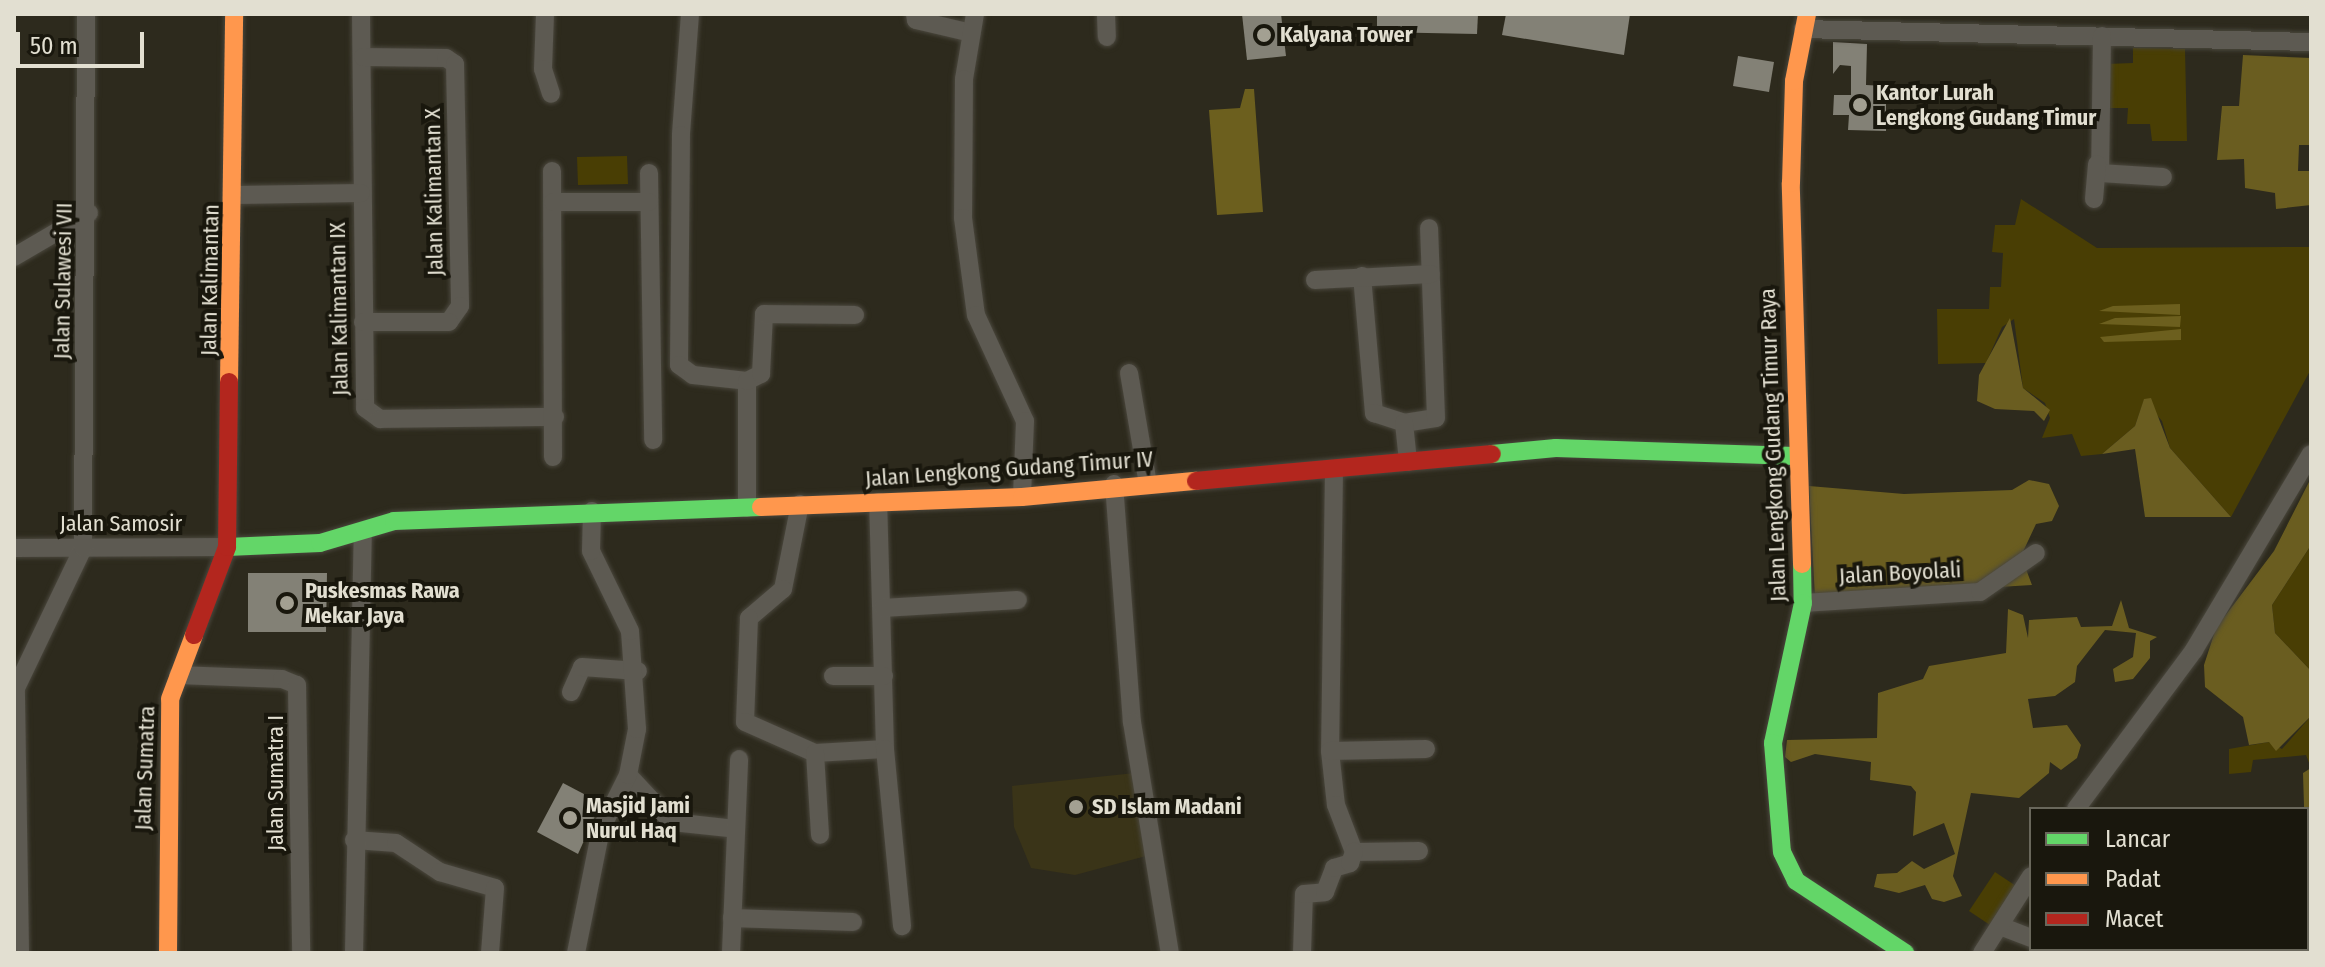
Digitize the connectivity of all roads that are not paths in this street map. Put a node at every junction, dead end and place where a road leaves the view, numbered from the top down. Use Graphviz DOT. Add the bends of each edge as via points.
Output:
graph roads {
  1 [pos="86,14"];
  2 [pos="234,14"];
  3 [pos="361,14"];
  4 [pos="545,14"];
  5 [pos="690,14"];
  6 [pos="915,14"];
  7 [pos="975,14"];
  8 [pos="1106,14"];
  9 [pos="1118,14"];
  10 [pos="1805,21"];
  11 [pos="971,33"];
  12 [pos="2102,36"];
  13 [pos="2311,42"];
  14 [pos="363,57"];
  15 [pos="551,94"];
  16 [pos="2097,164"];
  17 [pos="552,171"];
  18 [pos="649,173"];
  19 [pos="2163,177"];
  20 [pos="361,193"];
  21 [pos="236,195"];
  22 [pos="2094,199"];
  23 [pos="553,202"];
  24 [pos="649,202"];
  25 [pos="89,213"];
  26 [pos="1429,228"];
  27 [pos="14,257"];
  28 [pos="1431,274"];
  29 [pos="1362,276"];
  30 [pos="1315,280"];
  31 [pos="855,315"];
  32 [pos="363,322"];
  33 [pos="1129,373"];
  34 [pos="747,381"];
  35 [pos="555,417"];
  36 [pos="1404,423"];
  37 [pos="653,440"];
  38 [pos="2311,454"];
  39 [pos="1795,456"];
  40 [pos="553,457"];
  41 [pos="1408,462"];
  42 [pos="1334,470"];
  43 [pos="1114,484"];
  44 [pos="1148,484"];
  45 [pos="1022,497"];
  46 [pos="878,502"];
  47 [pos="800,504"];
  48 [pos="747,508"];
  49 [pos="592,511"];
  50 [pos="363,533"];
  51 [pos="227,547"];
  52 [pos="14,548"];
  53 [pos="83,548"];
  54 [pos="2036,553"];
  55 [pos="1018,600"];
  56 [pos="1803,603"];
  57 [pos="883,608"];
  58 [pos="638,671"];
  59 [pos="178,675"];
  60 [pos="833,676"];
  61 [pos="884,676"];
  62 [pos="15,688"];
  63 [pos="571,692"];
  64 [pos="885,749"];
  65 [pos="1426,749"];
  66 [pos="1330,751"];
  67 [pos="815,753"];
  68 [pos="739,759"];
  69 [pos="628,775"];
  70 [pos="2077,807"];
  71 [pos="736,829"];
  72 [pos="16,833"];
  73 [pos="820,835"];
  74 [pos="354,840"];
  75 [pos="1419,851"];
  76 [pos="1354,852"];
  77 [pos="2029,879"];
  78 [pos="732,918"];
  79 [pos="853,922"];
  80 [pos="902,926"];
  81 [pos="2000,926"];
  82 [pos="2029,937"];
  83 [pos="20,953"];
  84 [pos="168,953"];
  85 [pos="301,953"];
  86 [pos="354,953"];
  87 [pos="490,953"];
  88 [pos="576,953"];
  89 [pos="731,953"];
  90 [pos="1170,953"];
  91 [pos="1302,953"];
  92 [pos="1905,953"];
  93 [pos="1982,953"];
  1 -- 25 [label="street, Jalan Sulawesi VII"];
  2 -- 21 [label="street, Jalan Kalimantan"];
  3 -- 14 [label="street, Jalan Kalimantan IX"];
  4 -- 15 [label="street" via="543,69"];
  5 -- 34 [label="street" via="681,135 679,365 693,375"];
  6 -- 11 [label="street" via="916,20"];
  7 -- 11 [label="street"];
  8 -- 9 [label="street" via="1113,37"];
  10 -- 12 [label="street"];
  10 -- 39 [label="street, Jalan Lengkong Gudang Timur Raya" via="1792,118"];
  11 -- 45 [label="street" via="961,123 971,300 1022,406"];
  12 -- 13 [label="street"];
  12 -- 16 [label="street"];
  14 -- 20 [label="street, Jalan Kalimantan IX"];
  14 -- 32 [label="street, Jalan Kalimantan X" via="446,58 455,64 460,306 449,322"];
  16 -- 19 [label="street" via="2110,177"];
  16 -- 22 [label="street"];
  17 -- 23 [label="street"];
  18 -- 24 [label="street"];
  20 -- 21 [label="street"];
  20 -- 32 [label="street, Jalan Kalimantan IX"];
  21 -- 51 [label="street, Jalan Kalimantan"];
  23 -- 24 [label="street"];
  23 -- 35 [label="street"];
  24 -- 37 [label="street"];
  25 -- 27 [label="street"];
  25 -- 53 [label="street, Jalan Sulawesi VII"];
  26 -- 28 [label="street"];
  28 -- 29 [label="street"];
  28 -- 36 [label="street" via="1439,411 1436,418"];
  29 -- 30 [label="street"];
  29 -- 36 [label="street" via="1371,407 1381,418"];
  31 -- 34 [label="street" via="764,314 761,374"];
  32 -- 35 [label="street, Jalan Kalimantan IX" via="370,415"];
  33 -- 44 [label="street"];
  34 -- 48 [label="street"];
  35 -- 40 [label="street"];
  36 -- 41 [label="street"];
  38 -- 70 [label="street" via="2194,650"];
  39 -- 41 [label="street, Jalan Lengkong Gudang Timur IV" via="1556,448"];
  39 -- 56 [label="street, Jalan Lengkong Gudang Timur Raya"];
  41 -- 42 [label="street, Jalan Lengkong Gudang Timur IV"];
  42 -- 44 [label="street, Jalan Lengkong Gudang Timur IV"];
  42 -- 66 [label="street"];
  43 -- 44 [label="street, Jalan Lengkong Gudang Timur IV"];
  43 -- 45 [label="street, Jalan Lengkong Gudang Timur IV"];
  43 -- 90 [label="street" via="1132,722"];
  45 -- 46 [label="street, Jalan Lengkong Gudang Timur IV"];
  46 -- 47 [label="street, Jalan Lengkong Gudang Timur IV"];
  46 -- 57 [label="street"];
  47 -- 48 [label="street, Jalan Lengkong Gudang Timur IV"];
  47 -- 67 [label="street" via="783,589 749,618 745,722"];
  48 -- 49 [label="street, Jalan Lengkong Gudang Timur IV"];
  49 -- 50 [label="street, Jalan Lengkong Gudang Timur IV" via="394,521"];
  49 -- 58 [label="street" via="591,551 630,631"];
  50 -- 51 [label="street, Jalan Lengkong Gudang Timur IV" via="294,547"];
  50 -- 74 [label="street"];
  51 -- 53 [label="street, Jalan Samosir"];
  51 -- 59 [label="street, Jalan Sumatra"];
  52 -- 53 [label="street, Jalan Samosir"];
  53 -- 62 [label="street"];
  54 -- 56 [label="street, Jalan Boyolali" via="1980,592"];
  55 -- 57 [label="street"];
  56 -- 92 [label="street, Jalan Lengkong Gudang Timur Raya" via="1773,743 1782,852 1796,881"];
  57 -- 61 [label="street"];
  58 -- 63 [label="street" via="582,667"];
  58 -- 69 [label="street" via="637,729"];
  59 -- 84 [label="street, Jalan Sumatra" via="166,726"];
  59 -- 85 [label="street, Jalan Sumatra I" via="282,679 297,685"];
  60 -- 61 [label="street"];
  61 -- 64 [label="street"];
  62 -- 72 [label="street"];
  64 -- 67 [label="street"];
  64 -- 80 [label="street"];
  65 -- 66 [label="street"];
  66 -- 76 [label="street" via="1336,805"];
  67 -- 73 [label="street"];
  68 -- 71 [label="street"];
  69 -- 71 [label="street" via="672,822"];
  69 -- 88 [label="street" via="601,829"];
  71 -- 78 [label="street"];
  72 -- 83 [label="street"];
  74 -- 86 [label="street"];
  74 -- 87 [label="street" via="396,843 440,872 495,888"];
  75 -- 76 [label="street"];
  76 -- 91 [label="street" via="1350,863 1334,868 1325,892 1304,894"];
  77 -- 81 [label="street"];
  78 -- 79 [label="street"];
  78 -- 89 [label="street"];
  81 -- 82 [label="street"];
  81 -- 93 [label="street"];
}
